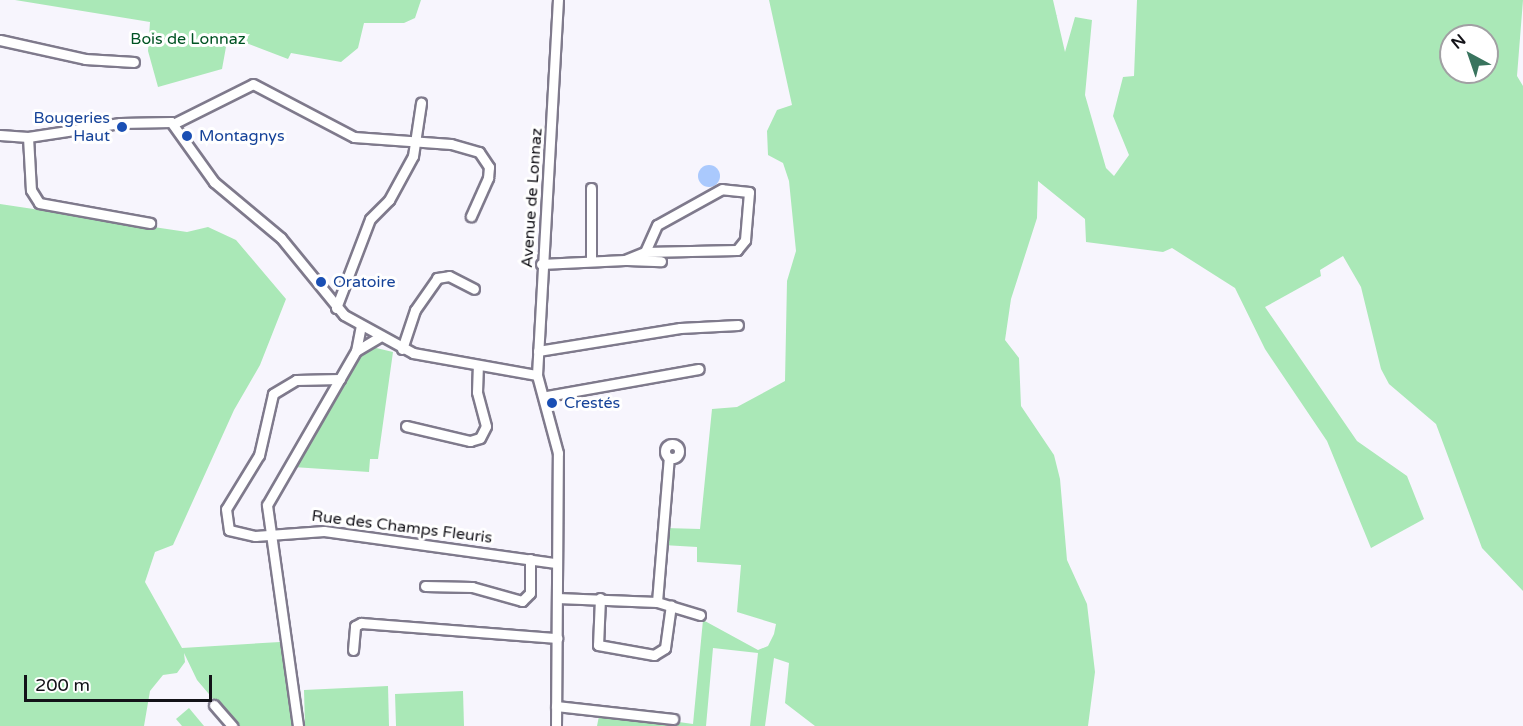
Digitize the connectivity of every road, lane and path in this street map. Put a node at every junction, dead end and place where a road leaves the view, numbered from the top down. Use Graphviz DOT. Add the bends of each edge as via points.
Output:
graph roads {
  1 [pos="558,0"];
  2 [pos="0,40"];
  3 [pos="134,62"];
  4 [pos="421,103"];
  5 [pos="173,124"];
  6 [pos="0,135"];
  7 [pos="28,137"];
  8 [pos="417,141"];
  9 [pos="591,188"];
  10 [pos="471,216"];
  11 [pos="150,223"];
  12 [pos="645,252"];
  13 [pos="738,257"];
  14 [pos="625,260"];
  15 [pos="591,261"];
  16 [pos="541,264"];
  17 [pos="474,289"];
  18 [pos="336,308"];
  19 [pos="738,325"];
  20 [pos="361,326"];
  21 [pos="379,338"];
  22 [pos="402,349"];
  23 [pos="356,351"];
  24 [pos="538,351"];
  25 [pos="478,366"];
  26 [pos="699,369"];
  27 [pos="537,375"];
  28 [pos="340,380"];
  29 [pos="547,396"];
  30 [pos="406,426"];
  31 [pos="669,457"];
  32 [pos="269,535"];
  33 [pos="530,559"];
  34 [pos="556,562"];
  35 [pos="425,586"];
  36 [pos="556,598"];
  37 [pos="600,598"];
  38 [pos="657,602"];
  39 [pos="671,605"];
  40 [pos="700,615"];
  41 [pos="557,638"];
  42 [pos="353,650"];
  43 [pos="214,705"];
  44 [pos="556,706"];
  45 [pos="673,719"];
  46 [pos="232,726"];
  47 [pos="298,726"];
  48 [pos="556,726"];
  1 -- 16 [label="street, Avenue de Lonnaz"];
  2 -- 3 [label="street" via="74,57"];
  4 -- 8 [label="street"];
  5 -- 7 [label="street" via="120,123"];
  5 -- 8 [label="street" via="241,86 253,84 287,98 323,124 354,137"];
  5 -- 18 [label="street" via="214,182 278,234"];
  6 -- 7 [label="street"];
  7 -- 11 [label="street" via="31,190 39,203"];
  8 -- 10 [label="street" via="484,154 488,178"];
  8 -- 18 [label="street" via="389,200 358,243"];
  9 -- 15 [label="street"];
  12 -- 12 [label="street" via="740,249 748,192 722,189 657,225"];
  12 -- 14 [label="street"];
  13 -- 14 [label="street"];
  14 -- 15 [label="street"];
  15 -- 16 [label="street"];
  16 -- 24 [label="street, Avenue de Lonnaz"];
  17 -- 22 [label="street" via="449,276 437,278 415,310"];
  18 -- 20 [label="street"];
  19 -- 24 [label="street" via="680,328"];
  20 -- 21 [label="street"];
  20 -- 23 [label="street"];
  21 -- 22 [label="street"];
  21 -- 23 [label="street"];
  22 -- 25 [label="street"];
  23 -- 28 [label="street"];
  24 -- 27 [label="street, Avenue de Lonnaz"];
  25 -- 27 [label="street"];
  25 -- 30 [label="street" via="477,392 486,426 480,438 470,441"];
  26 -- 29 [label="street"];
  27 -- 29 [label="street, Avenue de Lonnaz"];
  28 -- 32 [label="street" via="268,498"];
  28 -- 32 [label="street, Rue des Champs Fleuris" via="291,381 270,399 261,450 224,517 235,533"];
  29 -- 34 [label="street, Avenue de Lonnaz" via="558,453"];
  31 -- 38 [label="street"];
  32 -- 33 [label="street, Rue des Champs Fleuris" via="324,531"];
  32 -- 47 [label="street"];
  33 -- 34 [label="street, Rue des Champs Fleuris"];
  33 -- 35 [label="street" via="530,593 522,601 472,587"];
  34 -- 36 [label="street, Avenue de Lonnaz"];
  36 -- 37 [label="street"];
  36 -- 41 [label="street, Avenue de Lonnaz"];
  37 -- 38 [label="street"];
  37 -- 39 [label="street" via="598,645 654,655 665,648"];
  38 -- 39 [label="street"];
  39 -- 40 [label="street"];
  41 -- 42 [label="street" via="361,623 355,626"];
  41 -- 44 [label="street, Avenue de Lonnaz"];
  43 -- 46 [label="street"];
  44 -- 45 [label="street"];
  44 -- 48 [label="street, Avenue de Lonnaz"];
}
